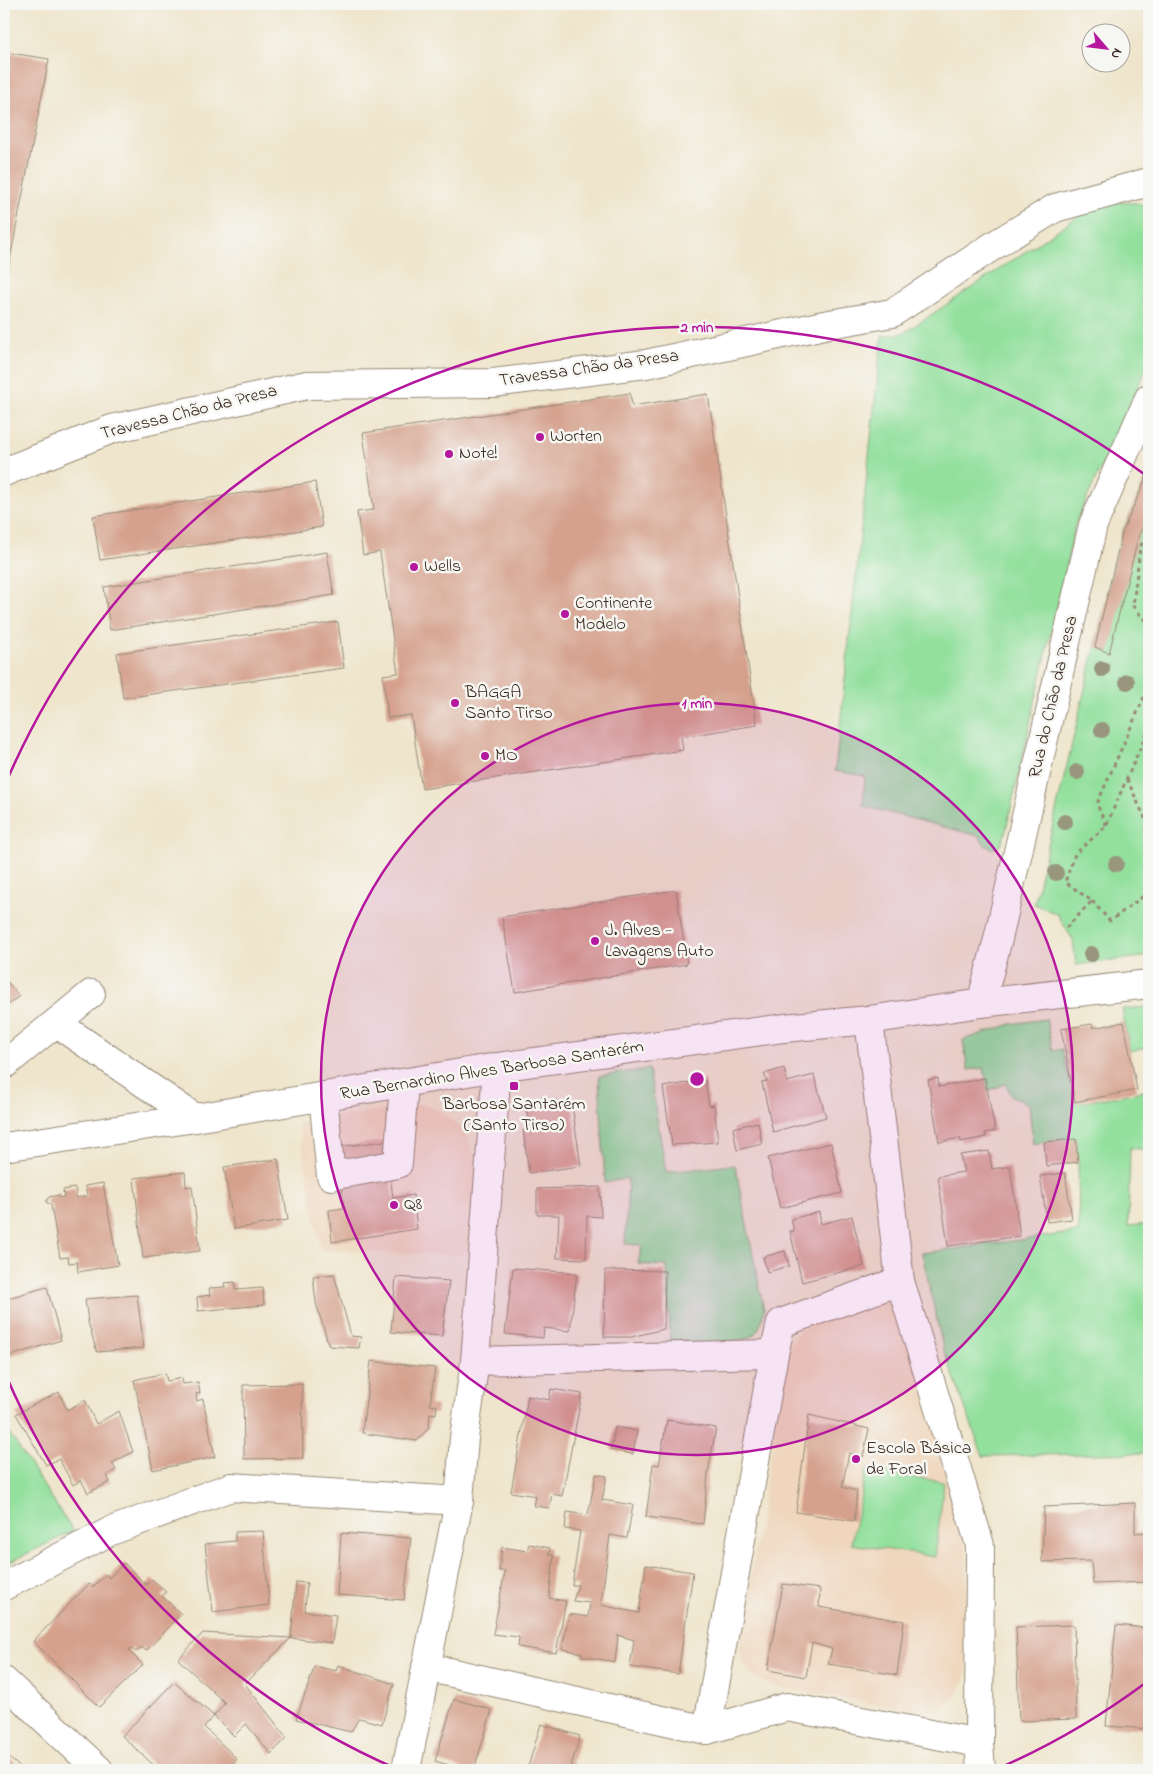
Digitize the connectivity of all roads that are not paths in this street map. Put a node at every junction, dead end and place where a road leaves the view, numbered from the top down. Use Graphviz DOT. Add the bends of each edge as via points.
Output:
graph roads {
  1 [pos="1149,182"];
  2 [pos="1149,398"];
  3 [pos="4,472"];
  4 [pos="1149,984"];
  5 [pos="91,994"];
  6 [pos="982,1003"];
  7 [pos="869,1020"];
  8 [pos="56,1023"];
  9 [pos="4,1065"];
  10 [pos="497,1067"];
  11 [pos="404,1083"];
  12 [pos="323,1096"];
  13 [pos="195,1118"];
  14 [pos="4,1147"];
  15 [pos="900,1281"];
  16 [pos="774,1354"];
  17 [pos="475,1362"];
  18 [pos="459,1501"];
  19 [pos="4,1586"];
  20 [pos="426,1667"];
  21 [pos="4,1681"];
  22 [pos="708,1730"];
  23 [pos="978,1743"];
  24 [pos="99,1770"];
  25 [pos="406,1770"];
  26 [pos="982,1770"];
  1 -- 3 [label="street, Travessa Chão da Presa" via="1055,208 892,313 646,364 503,382 307,385 112,429"];
  2 -- 6 [label="street, Rua do Chão da Presa" via="1093,525"];
  4 -- 6 [label="street, Rua Bernardino Alves Barbosa Santarém"];
  5 -- 8 [label="street"];
  6 -- 7 [label="street, Rua Bernardino Alves Barbosa Santarém"];
  7 -- 10 [label="street, Rua Bernardino Alves Barbosa Santarém" via="784,1028"];
  7 -- 15 [label="street"];
  8 -- 9 [label="street"];
  8 -- 13 [label="street"];
  10 -- 11 [label="street, Rua Bernardino Alves Barbosa Santarém"];
  10 -- 17 [label="street"];
  11 -- 12 [label="street, Rua Bernardino Alves Barbosa Santarém"];
  11 -- 12 [label="street" via="398,1164 330,1176"];
  12 -- 13 [label="street, Rua Bernardino Alves Barbosa Santarém"];
  13 -- 14 [label="street, Rua Bernardino Alves Barbosa Santarém"];
  15 -- 16 [label="street" via="781,1323"];
  15 -- 23 [label="street" via="980,1545"];
  16 -- 17 [label="street"];
  16 -- 22 [label="street"];
  17 -- 18 [label="street"];
  18 -- 19 [label="street" via="231,1487 110,1531"];
  18 -- 20 [label="street"];
  20 -- 22 [label="street"];
  20 -- 25 [label="street"];
  21 -- 24 [label="street"];
  22 -- 23 [label="street" via="787,1707"];
  23 -- 26 [label="street"];
}
